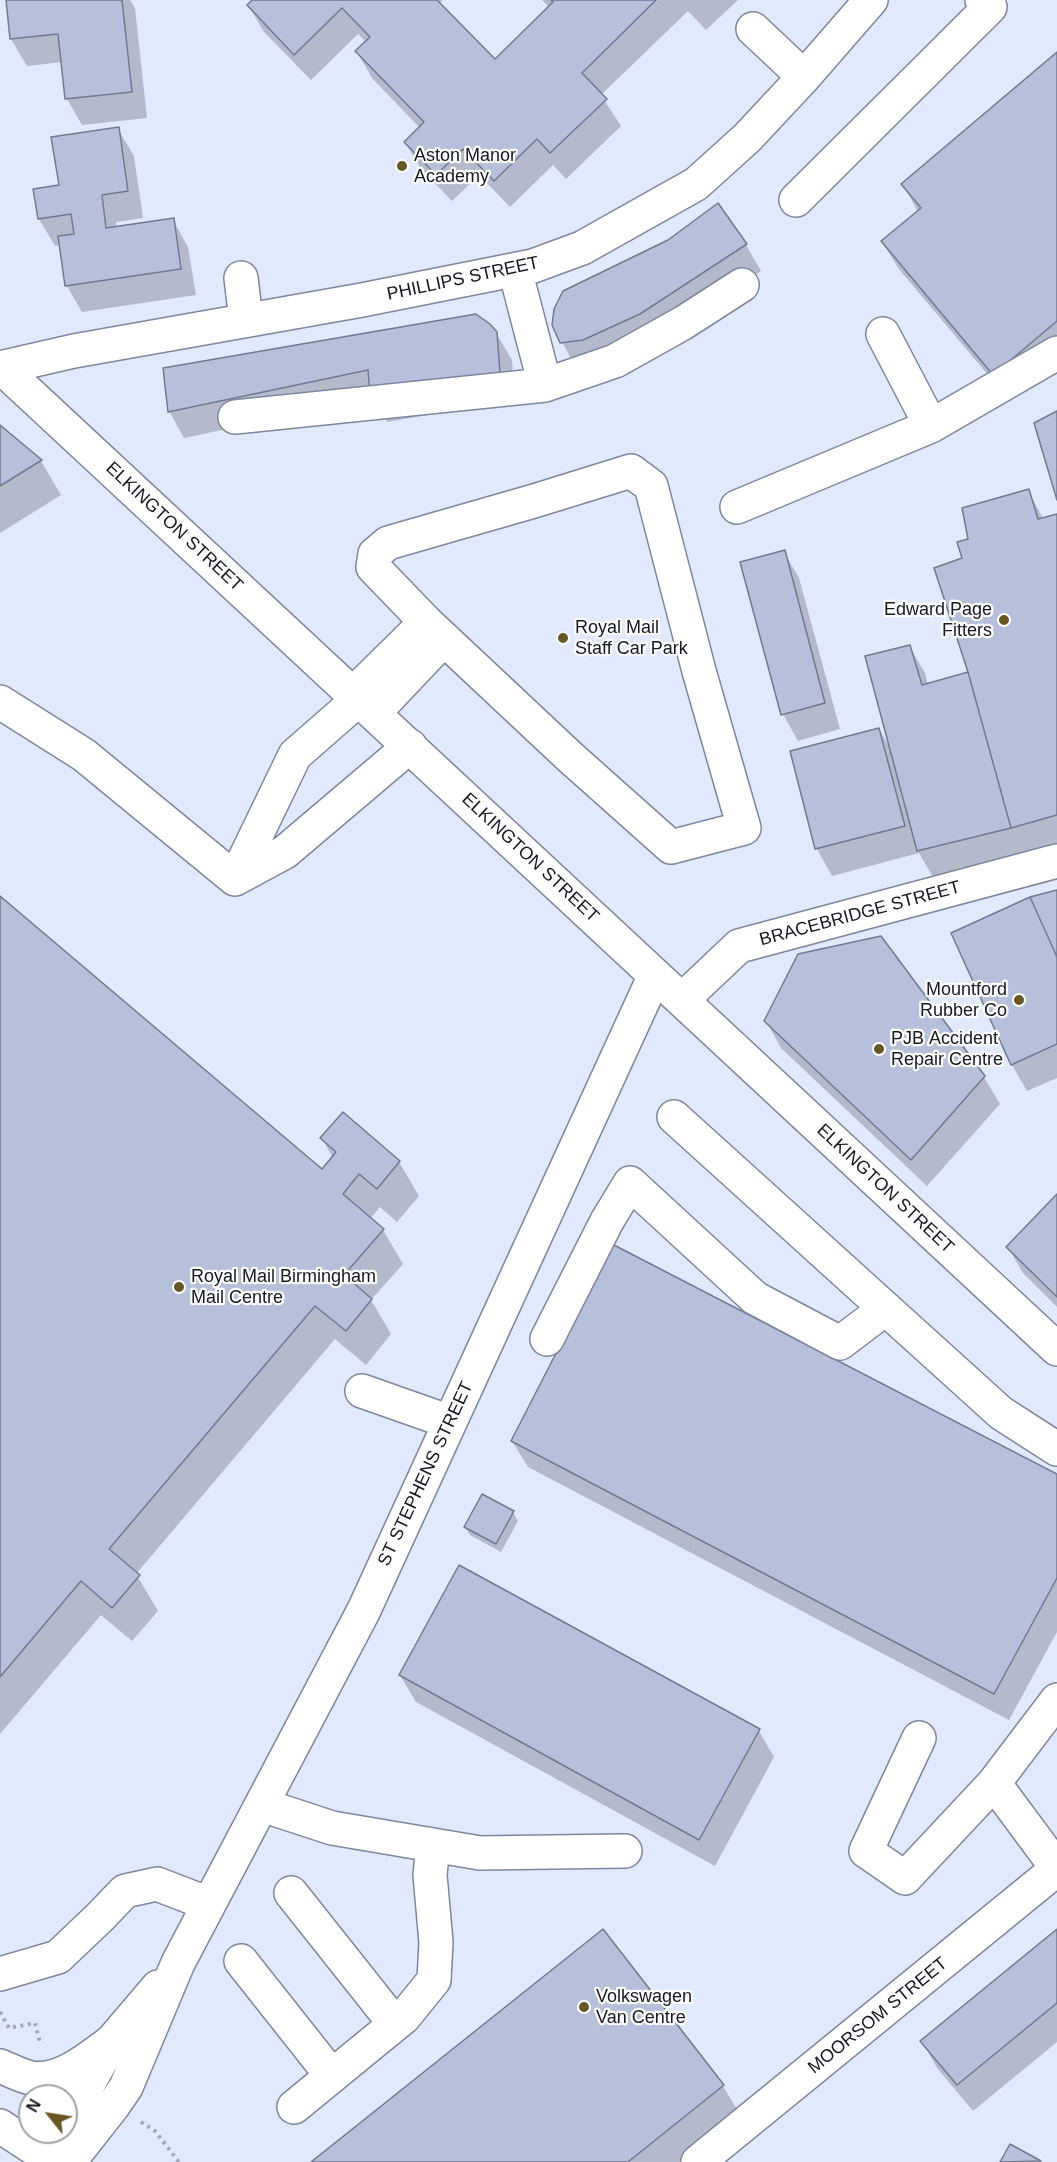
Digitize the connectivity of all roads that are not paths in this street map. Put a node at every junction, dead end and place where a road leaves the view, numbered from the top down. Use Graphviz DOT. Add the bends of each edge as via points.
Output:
graph roads {
  1 [pos="871,0"];
  2 [pos="982,0"];
  3 [pos="753,29"];
  4 [pos="804,77"];
  5 [pos="796,200"];
  6 [pos="515,270"];
  7 [pos="241,278"];
  8 [pos="742,285"];
  9 [pos="246,320"];
  10 [pos="883,334"];
  11 [pos="1057,353"];
  12 [pos="1,368"];
  13 [pos="545,385"];
  14 [pos="235,417"];
  15 [pos="931,426"];
  16 [pos="737,507"];
  17 [pos="435,631"];
  18 [pos="0,702"];
  19 [pos="362,702"];
  20 [pos="410,746"];
  21 [pos="1057,861"];
  22 [pos="235,879"];
  23 [pos="655,975"];
  24 [pos="682,1000"];
  25 [pos="674,1117"];
  26 [pos="885,1310"];
  27 [pos="548,1339"];
  28 [pos="1057,1349"];
  29 [pos="362,1391"];
  30 [pos="450,1422"];
  31 [pos="1057,1449"];
  32 [pos="1057,1700"];
  33 [pos="919,1738"];
  34 [pos="994,1783"];
  35 [pos="262,1805"];
  36 [pos="433,1845"];
  37 [pos="625,1851"];
  38 [pos="1057,1869"];
  39 [pos="291,1893"];
  40 [pos="209,1904"];
  41 [pos="241,1961"];
  42 [pos="178,1963"];
  43 [pos="10,1966"];
  44 [pos="396,2024"];
  45 [pos="112,2041"];
  46 [pos="0,2066"];
  47 [pos="332,2076"];
  48 [pos="294,2107"];
  49 [pos="0,2126"];
  50 [pos="709,2159"];
  51 [pos="55,2162"];
  52 [pos="67,2162"];
  1 -- 4 [label="main road, PHILLIPS STREET"];
  2 -- 5 [label="main road" via="990,8"];
  3 -- 4 [label="main road"];
  4 -- 6 [label="main road, PHILLIPS STREET" via="747,138 696,184 582,248"];
  6 -- 9 [label="main road, PHILLIPS STREET"];
  6 -- 13 [label="main road"];
  7 -- 9 [label="main road"];
  8 -- 13 [label="main road" via="615,361"];
  9 -- 12 [label="main road, PHILLIPS STREET"];
  10 -- 15 [label="main road"];
  11 -- 15 [label="main road"];
  12 -- 19 [label="main road, ELKINGTON STREET"];
  13 -- 14 [label="main road"];
  15 -- 16 [label="main road"];
  17 -- 17 [label="main road" via="373,567 375,555 388,543 631,471 651,486 744,828 672,847"];
  17 -- 19 [label="main road"];
  18 -- 22 [label="main road" via="84,755"];
  19 -- 20 [label="main road, ELKINGTON STREET"];
  19 -- 22 [label="main road" via="295,755"];
  20 -- 22 [label="main road" via="285,852"];
  20 -- 23 [label="main road, ELKINGTON STREET"];
  21 -- 24 [label="main road, BRACEBRIDGE STREET" via="739,946"];
  23 -- 24 [label="main road, ELKINGTON STREET"];
  23 -- 30 [label="main road, ST STEPHENS STREET"];
  24 -- 28 [label="main road, ELKINGTON STREET"];
  25 -- 26 [label="main road"];
  26 -- 27 [label="main road" via="840,1343 755,1298 630,1183"];
  26 -- 31 [label="main road" via="1001,1413"];
  29 -- 30 [label="main road"];
  30 -- 35 [label="main road, ST STEPHENS STREET" via="364,1610"];
  32 -- 34 [label="main road"];
  33 -- 34 [label="main road" via="866,1851 905,1878"];
  34 -- 38 [label="main road"];
  35 -- 36 [label="main road" via="332,1828"];
  35 -- 40 [label="main road, ST STEPHENS STREET"];
  36 -- 37 [label="main road" via="480,1853"];
  36 -- 44 [label="main road" via="430,1875 436,1942 434,1980"];
  38 -- 50 [label="main road, MOORSOM STREET"];
  39 -- 44 [label="main road"];
  40 -- 42 [label="main road, ST STEPHENS STREET"];
  40 -- 43 [label="main road" via="157,1884 125,1891 58,1957"];
  41 -- 47 [label="main road"];
  42 -- 45 [label="main road, ST STEPHENS STREET"];
  42 -- 52 [label="main road, ST STEPHENS STREET" via="126,2087"];
  44 -- 47 [label="main road"];
  45 -- 46 [label="main road" via="80,2065 45,2079 29,2078"];
  45 -- 52 [label="main road, ST STEPHENS STREET" via="82,2094"];
  47 -- 48 [label="main road"];
  49 -- 51 [label="main road"];
}
